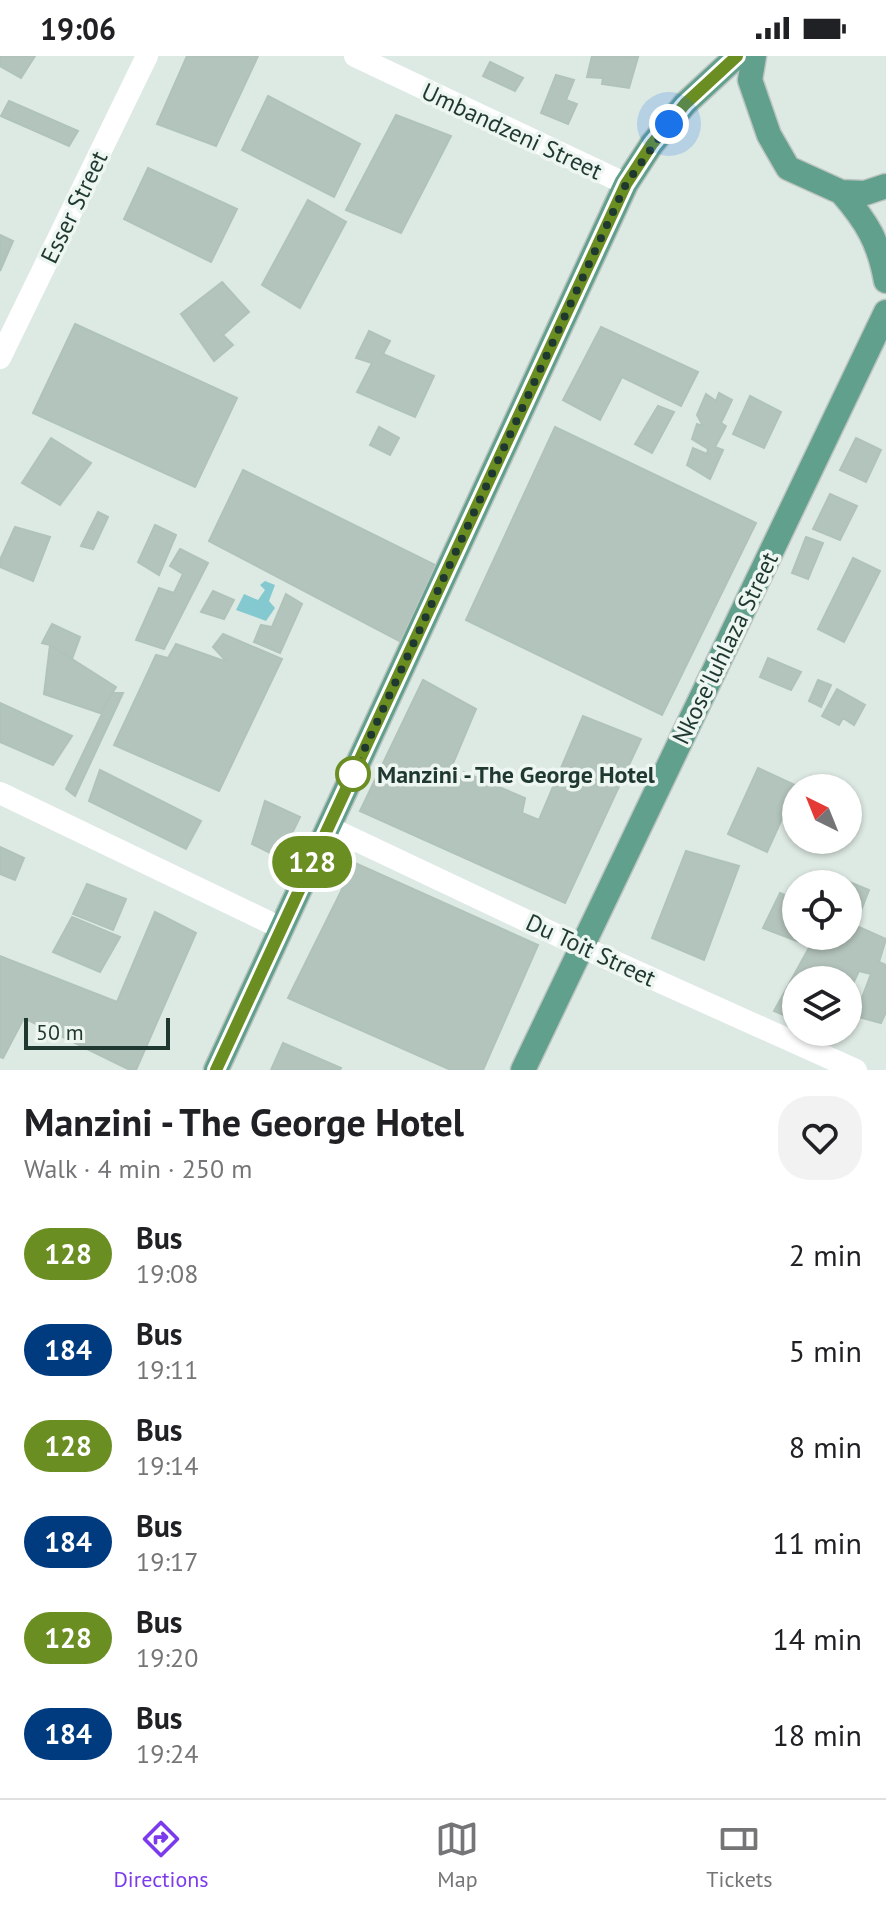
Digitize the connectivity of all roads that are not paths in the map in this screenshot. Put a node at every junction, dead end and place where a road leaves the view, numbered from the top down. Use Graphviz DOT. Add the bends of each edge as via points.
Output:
graph roads {
  1 [pos="147,56"];
  2 [pos="355,56"];
  3 [pos="737,56"];
  4 [pos="754,56"];
  5 [pos="626,184"];
  6 [pos="886,186"];
  7 [pos="841,192"];
  8 [pos="886,281"];
  9 [pos="886,312"];
  10 [pos="0,358"];
  11 [pos="0,793"];
  12 [pos="328,827"];
  13 [pos="281,928"];
  14 [pos="582,947"];
  15 [pos="216,1070"];
  16 [pos="523,1070"];
  17 [pos="856,1070"];
  1 -- 10 [label="street, Esser Street"];
  2 -- 5 [label="street, Umbandzeni Street"];
  3 -- 5 [label="main road" via="685,104"];
  4 -- 7 [label="main road" via="750,80 769,135 788,168"];
  5 -- 12 [label="main road"];
  6 -- 7 [label="main road" via="865,193"];
  7 -- 8 [label="main road" via="876,241"];
  9 -- 14 [label="main road, Nkose'luhlaza Street"];
  11 -- 13 [label="street"];
  12 -- 13 [label="main road"];
  12 -- 14 [label="street, Du Toit Street"];
  13 -- 15 [label="main road"];
  14 -- 16 [label="main road, Nkose'luhlaza Street"];
  14 -- 17 [label="street, Du Toit Street"];
}
